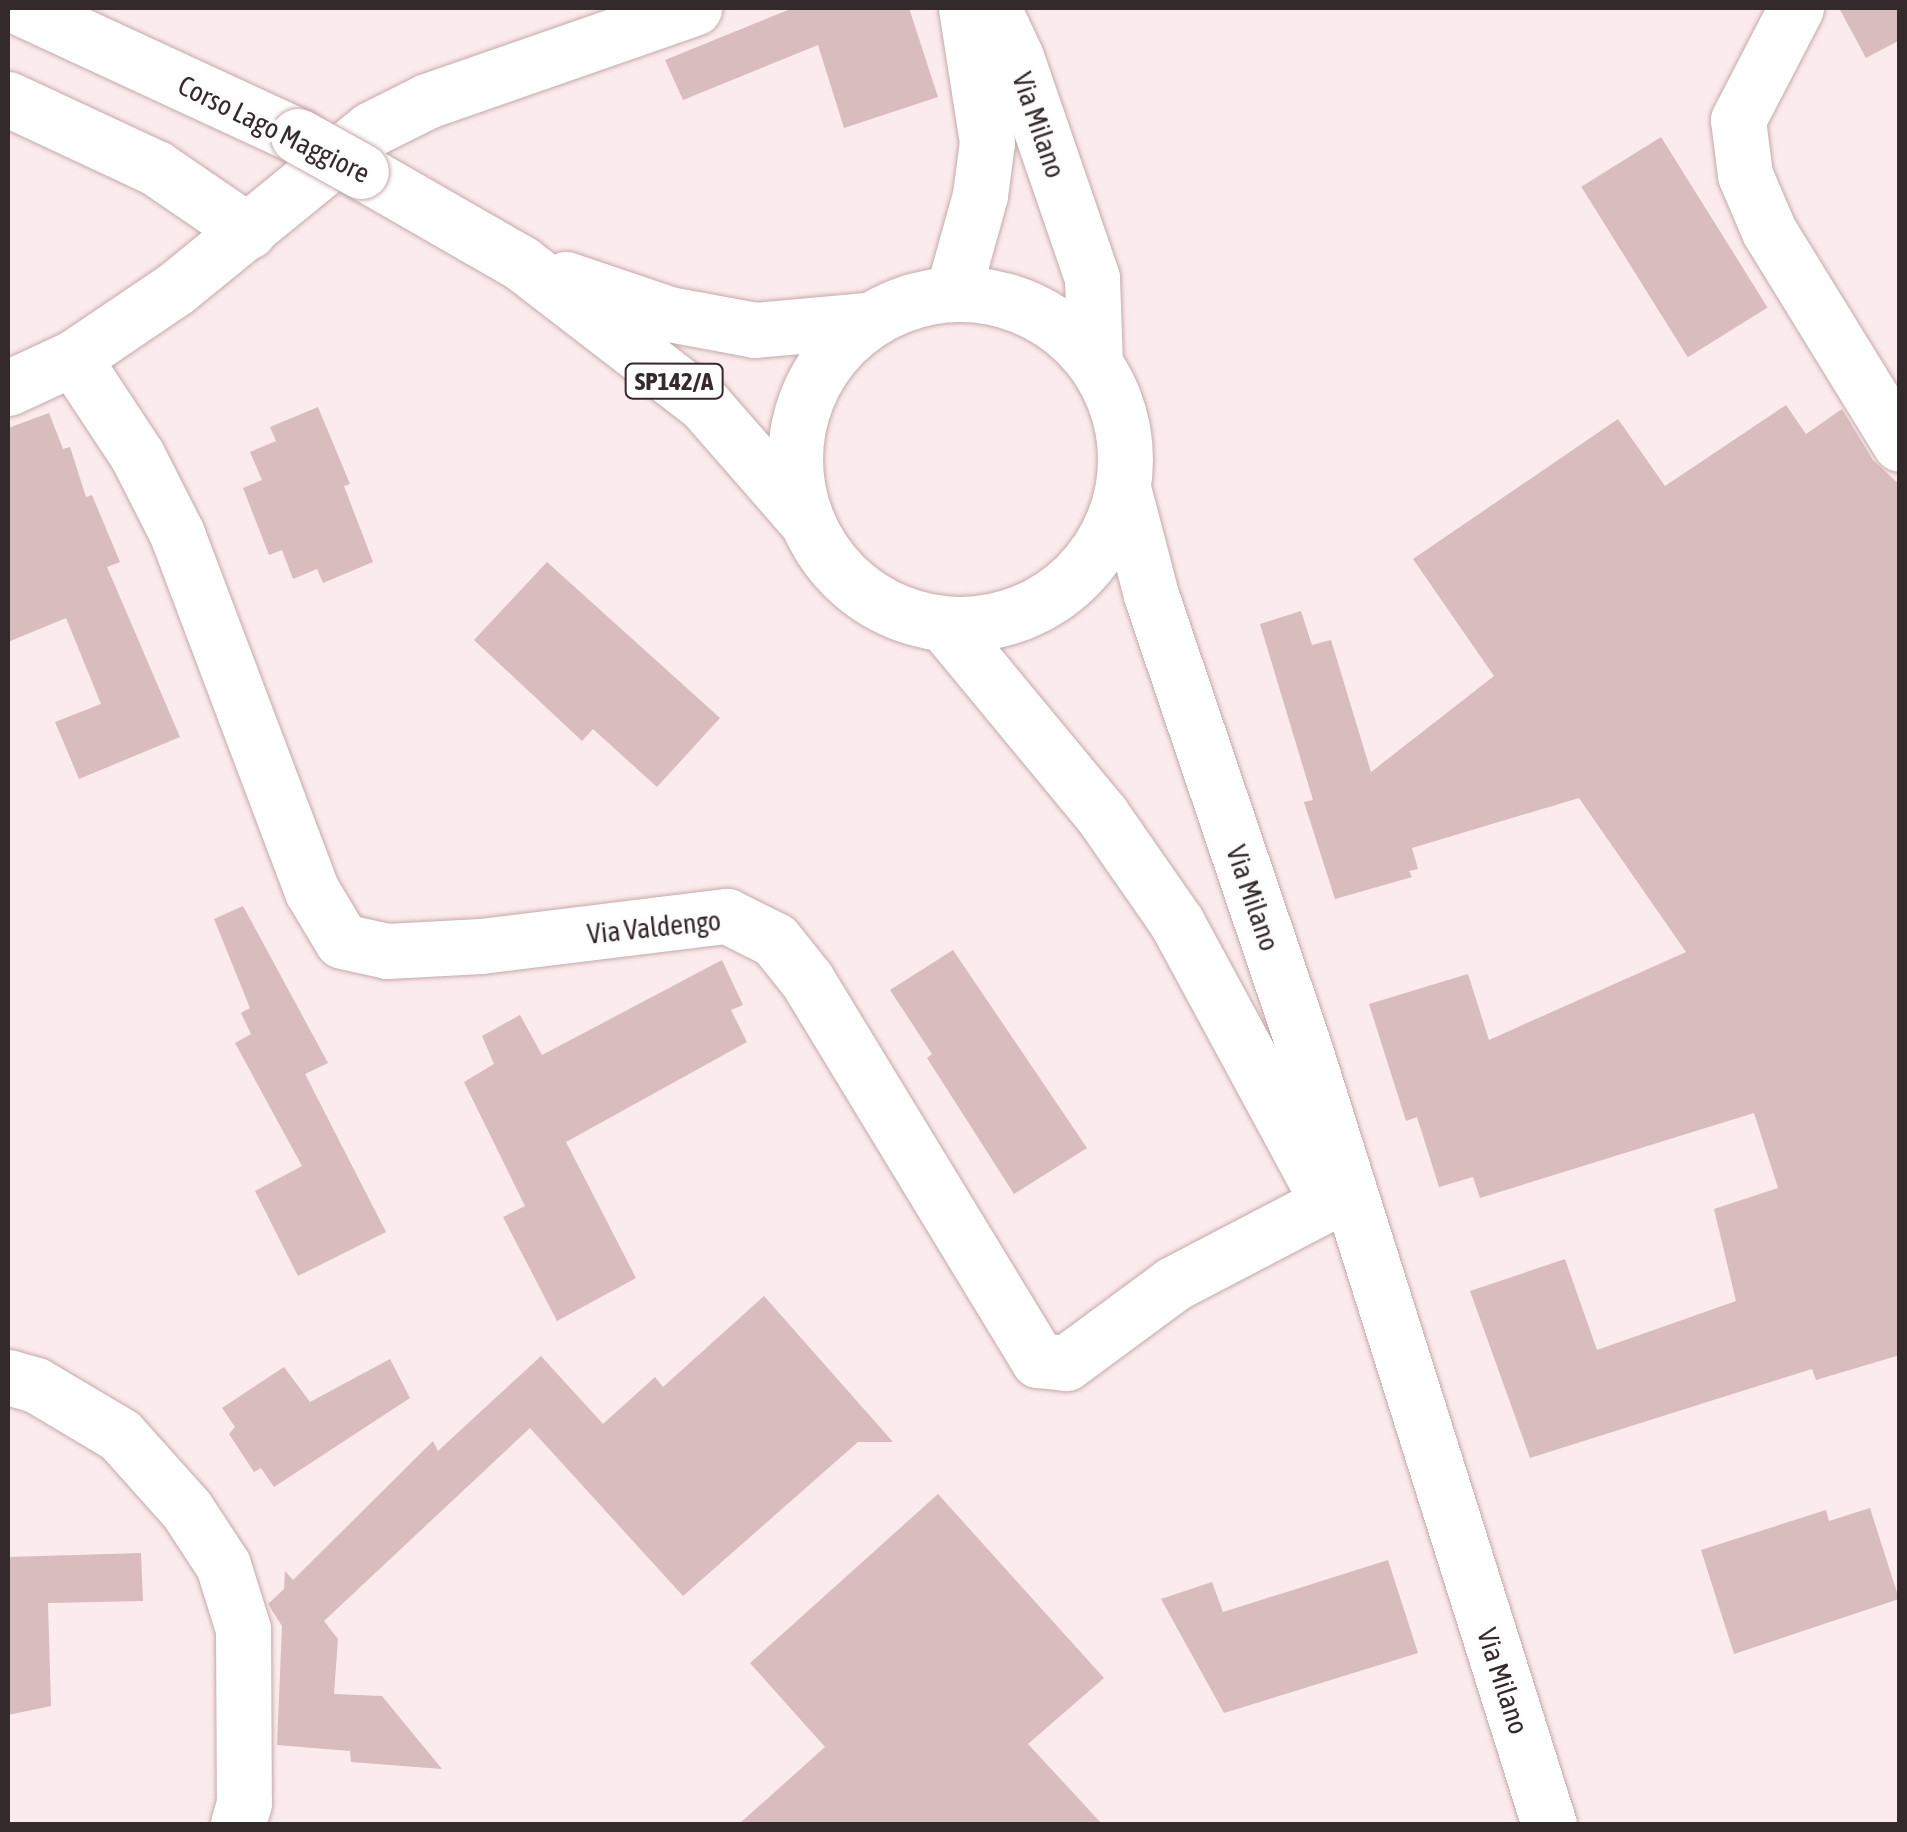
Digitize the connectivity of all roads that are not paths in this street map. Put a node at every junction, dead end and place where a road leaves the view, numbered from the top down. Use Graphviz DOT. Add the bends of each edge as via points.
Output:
graph roads {
  1 [pos="21,8"];
  2 [pos="694,8"];
  3 [pos="966,8"];
  4 [pos="993,8"];
  5 [pos="1796,8"];
  6 [pos="8,99"];
  7 [pos="248,230"];
  8 [pos="521,263"];
  9 [pos="954,292"];
  10 [pos="868,320"];
  11 [pos="73,358"];
  12 [pos="1095,362"];
  13 [pos="8,388"];
  14 [pos="1900,444"];
  15 [pos="1123,488"];
  16 [pos="806,522"];
  17 [pos="944,624"];
  18 [pos="1328,1203"];
  19 [pos="1384,1309"];
  20 [pos="8,1378"];
  21 [pos="238,1824"];
  22 [pos="1549,1824"];
  1 -- 8 [label="main road, Corso Lago Maggiore / SP142/A, bridge" via="298,136"];
  2 -- 7 [label="main road" via="427,101 360,137"];
  3 -- 9 [label="main road, Via Milano" via="987,142"];
  4 -- 12 [label="main road, Via Milano" via="1092,278"];
  5 -- 14 [label="main road" via="1738,120 1745,175 1769,231"];
  6 -- 7 [label="main road" via="156,168"];
  7 -- 11 [label="main road"];
  8 -- 10 [label="main road, Corso Lago Maggiore / SP142/A" via="669,314 754,330"];
  8 -- 16 [label="main road, Corso Lago Maggiore / SP142/A" via="704,404"];
  9 -- 10 [label="main road" via="909,300"];
  9 -- 12 [label="main road" via="1033,309"];
  10 -- 16 [label="main road" via="826,359 801,410 794,466"];
  11 -- 13 [label="main road"];
  11 -- 18 [label="main road, Via Valdengo" via="137,455 177,534 312,890 342,941 388,951 481,946 727,916 774,940 807,980 1038,1360 1066,1363 1172,1284"];
  12 -- 15 [label="main road" via="1116,401"];
  15 -- 17 [label="main road" via="1108,534 1079,575 1040,605 993,622"];
  15 -- 19 [label="main road, Via Milano" via="1151,595"];
  16 -- 17 [label="main road" via="828,561 861,592 900,614"];
  17 -- 18 [label="main road, Via Milano" via="1102,816 1177,922"];
  18 -- 19 [label="main road, Via Milano"];
  19 -- 22 [label="main road, Via Milano"];
  20 -- 21 [label="main road" via="36,1385 120,1435 187,1510 223,1565 243,1629 244,1803"];
}
